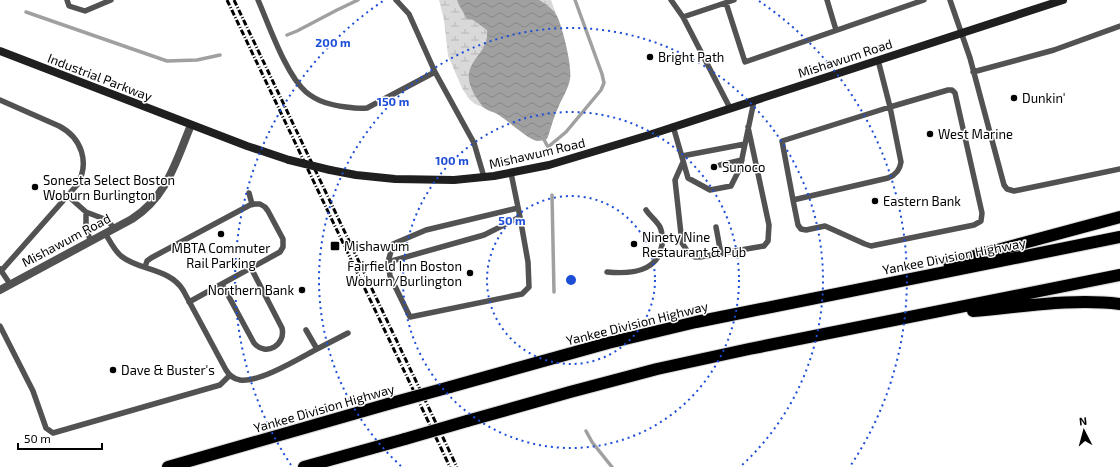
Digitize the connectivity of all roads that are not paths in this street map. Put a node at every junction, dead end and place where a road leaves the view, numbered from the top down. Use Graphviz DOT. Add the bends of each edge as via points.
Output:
graph roads {
  1 [pos="67,0"];
  2 [pos="111,0"];
  3 [pos="258,0"];
  4 [pos="396,0"];
  5 [pos="671,0"];
  6 [pos="734,0"];
  7 [pos="827,0"];
  8 [pos="924,0"];
  9 [pos="950,0"];
  10 [pos="1063,0"];
  11 [pos="100,2"];
  12 [pos="726,3"];
  13 [pos="683,17"];
  14 [pos="1120,26"];
  15 [pos="836,30"];
  16 [pos="960,33"];
  17 [pos="0,52"];
  18 [pos="878,60"];
  19 [pos="435,72"];
  20 [pos="973,72"];
  21 [pos="0,100"];
  22 [pos="754,101"];
  23 [pos="890,107"];
  24 [pos="730,108"];
  25 [pos="191,125"];
  26 [pos="673,126"];
  27 [pos="748,127"];
  28 [pos="745,144"];
  29 [pos="682,159"];
  30 [pos="742,160"];
  31 [pos="720,165"];
  32 [pos="1120,169"];
  33 [pos="512,173"];
  34 [pos="484,177"];
  35 [pos="248,194"];
  36 [pos="68,196"];
  37 [pos="793,200"];
  38 [pos="252,204"];
  39 [pos="518,208"];
  40 [pos="646,210"];
  41 [pos="86,212"];
  42 [pos="520,217"];
  43 [pos="1120,217"];
  44 [pos="716,227"];
  45 [pos="114,228"];
  46 [pos="105,233"];
  47 [pos="1120,237"];
  48 [pos="91,241"];
  49 [pos="721,254"];
  50 [pos="388,262"];
  51 [pos="145,266"];
  52 [pos="251,268"];
  53 [pos="1,270"];
  54 [pos="607,272"];
  55 [pos="1120,275"];
  56 [pos="10,284"];
  57 [pos="222,284"];
  58 [pos="0,290"];
  59 [pos="836,293"];
  60 [pos="189,302"];
  61 [pos="1120,304"];
  62 [pos="908,317"];
  63 [pos="0,326"];
  64 [pos="306,330"];
  65 [pos="348,333"];
  66 [pos="317,349"];
  67 [pos="230,375"];
  68 [pos="168,467"];
  69 [pos="304,467"];
  1 -- 11 [label="lane" via="69,6 85,10"];
  2 -- 11 [label="lane"];
  3 -- 19 [label="lane" via="295,79 307,93 323,102 336,106 367,108"];
  4 -- 19 [label="lane" via="408,14"];
  5 -- 13 [label="lane"];
  6 -- 12 [label="lane"];
  7 -- 15 [label="lane"];
  8 -- 15 [label="lane"];
  9 -- 16 [label="lane"];
  10 -- 16 [label="main road, Mishawum Road"];
  12 -- 13 [label="lane"];
  12 -- 15 [label="lane" via="745,62"];
  13 -- 24 [label="lane"];
  14 -- 20 [label="lane" via="1054,50"];
  16 -- 18 [label="main road, Mishawum Road"];
  16 -- 20 [label="lane"];
  17 -- 25 [label="main road, Industrial Parkway"];
  18 -- 22 [label="main road, Mishawum Road"];
  18 -- 23 [label="lane"];
  19 -- 34 [label="lane" via="475,146"];
  20 -- 32 [label="lane" via="1004,185 1008,190 1014,192"];
  21 -- 36 [label="lane" via="60,126 76,140 83,154 83,170 77,185"];
  22 -- 24 [label="main road, Mishawum Road"];
  22 -- 27 [label="lane"];
  23 -- 37 [label="lane" via="782,141"];
  23 -- 37 [label="lane" via="901,162 896,174"];
  23 -- 37 [label="lane" via="948,90 955,93 982,213 979,222 868,245 825,226 801,229"];
  24 -- 26 [label="main road, Mishawum Road"];
  25 -- 34 [label="main road, Mishawum Road, bridge" via="289,160 356,175 411,180"];
  25 -- 45 [label="street, Mishawum Road" via="158,197 143,211"];
  26 -- 29 [label="lane"];
  26 -- 33 [label="main road, Mishawum Road" via="549,165"];
  27 -- 28 [label="lane"];
  27 -- 49 [label="lane" via="768,223 768,241 764,246"];
  28 -- 29 [label="lane"];
  28 -- 30 [label="lane"];
  29 -- 30 [label="lane" via="688,178 710,190 731,186"];
  29 -- 49 [label="lane" via="675,180 683,246 695,256"];
  30 -- 31 [label="lane"];
  33 -- 34 [label="main road, Mishawum Road"];
  33 -- 39 [label="lane"];
  35 -- 38 [label="lane"];
  36 -- 41 [label="lane"];
  36 -- 53 [label="lane"];
  38 -- 51 [label="lane" via="151,258"];
  38 -- 52 [label="lane" via="260,204 266,209 282,237 283,244 279,253"];
  39 -- 42 [label="lane"];
  39 -- 50 [label="lane" via="426,230 393,244"];
  40 -- 54 [label="lane" via="662,232 658,259 649,266 632,272"];
  41 -- 45 [label="lane" via="107,220"];
  41 -- 48 [label="lane" via="86,230"];
  42 -- 50 [label="lane" via="484,235"];
  42 -- 50 [label="lane" via="528,262 529,287 522,294 410,317 390,276"];
  43 -- 59 [label="highway"];
  44 -- 49 [label="lane"];
  45 -- 46 [label="street, Mishawum Road"];
  46 -- 48 [label="street, Mishawum Road"];
  46 -- 51 [label="lane" via="120,255"];
  47 -- 59 [label="highway, Yankee Division Highway"];
  48 -- 56 [label="street, Mishawum Road"];
  51 -- 60 [label="lane" via="175,280"];
  52 -- 57 [label="lane"];
  52 -- 57 [label="lane" via="282,328 282,340 274,348 267,350 256,347"];
  53 -- 56 [label="lane"];
  55 -- 62 [label="highway"];
  56 -- 58 [label="street, Mishawum Road"];
  57 -- 60 [label="lane"];
  59 -- 68 [label="highway, Yankee Division Highway, bridge" via="615,341"];
  60 -- 67 [label="lane"];
  61 -- 62 [label="highway" via="1060,303"];
  62 -- 69 [label="highway, bridge" via="657,369"];
  63 -- 67 [label="lane" via="33,391 46,428 53,433 220,385"];
  64 -- 66 [label="lane"];
  65 -- 66 [label="lane"];
  66 -- 67 [label="lane" via="270,373 249,380 239,380"];
}
